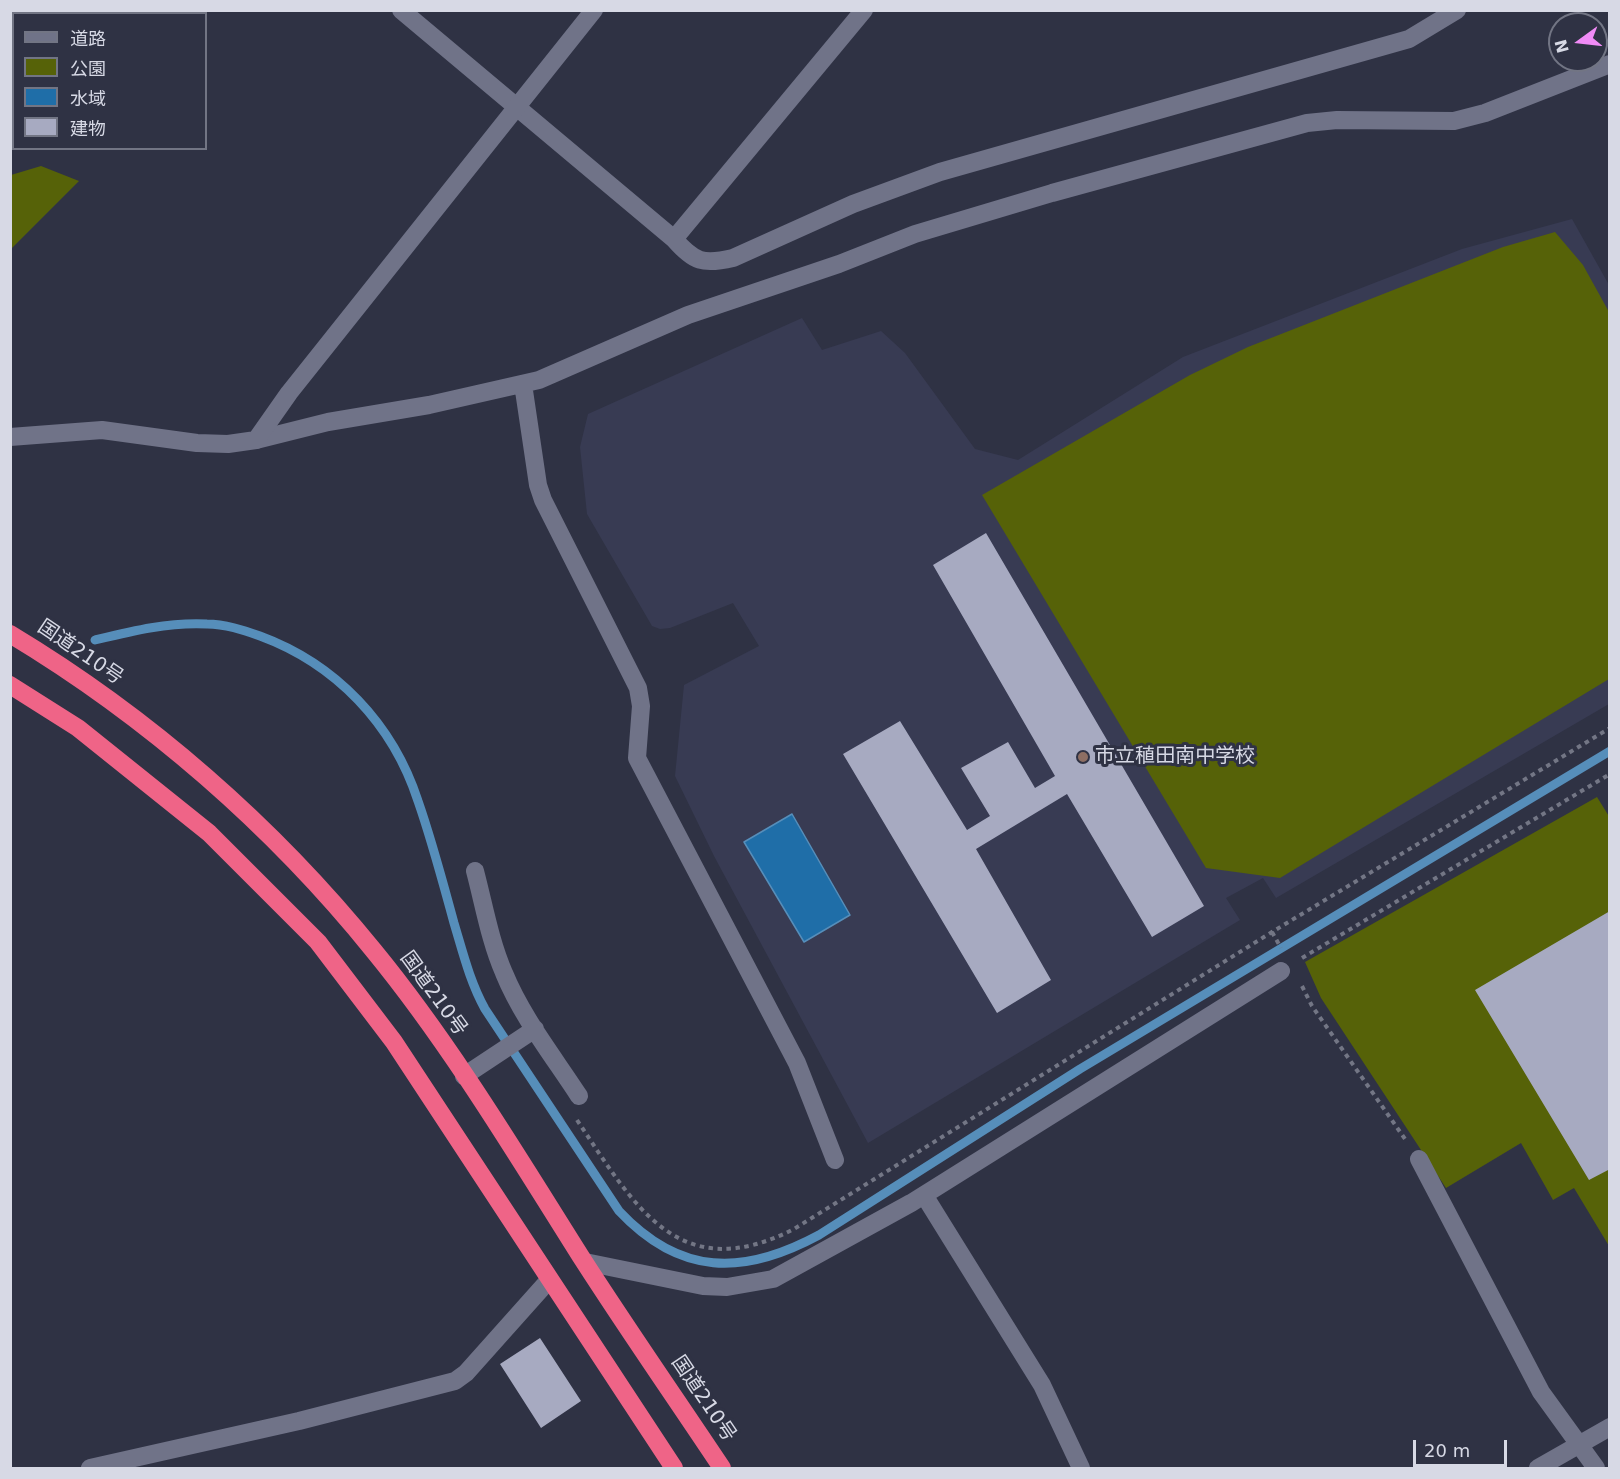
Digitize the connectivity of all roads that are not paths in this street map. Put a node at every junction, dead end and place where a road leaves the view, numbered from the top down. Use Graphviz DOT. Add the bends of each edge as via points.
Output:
graph roads {
  1 [pos="401,10"];
  2 [pos="594,10"];
  3 [pos="864,10"];
  4 [pos="1457,10"];
  5 [pos="1610,64"];
  6 [pos="516,106"];
  7 [pos="674,239"];
  8 [pos="523,384"];
  9 [pos="10,437"];
  10 [pos="256,440"];
  11 [pos="10,634"];
  12 [pos="12,690"];
  13 [pos="475,871"];
  14 [pos="1281,971"];
  15 [pos="535,1029"];
  16 [pos="464,1076"];
  17 [pos="575,1103"];
  18 [pos="1419,1159"];
  19 [pos="836,1160"];
  20 [pos="924,1195"];
  21 [pos="585,1262"];
  22 [pos="549,1280"];
  23 [pos="1610,1427"];
  24 [pos="1580,1445"];
  25 [pos="90,1468"];
  26 [pos="674,1468"];
  27 [pos="722,1468"];
  28 [pos="1081,1468"];
  29 [pos="1538,1468"];
  30 [pos="1596,1468"];
  1 -- 6 [label="street"];
  2 -- 6 [label="street"];
  3 -- 7 [label="street"];
  4 -- 7 [label="street" via="1409,39 940,172 853,204 733,258 712,263 690,257"];
  5 -- 8 [label="street" via="1485,113 1454,121 1307,123 1052,193 915,234 839,264 741,295"];
  6 -- 7 [label="street"];
  6 -- 10 [label="street"];
  8 -- 10 [label="street"];
  8 -- 19 [label="street" via="543,500 640,696 637,758 797,1062"];
  9 -- 10 [label="street" via="102,430 197,443"];
  11 -- 16 [label="highway, 国道210号" via="146,727 214,783 272,839 375,951"];
  12 -- 22 [label="highway" via="78,728 209,833 318,942 394,1042"];
  13 -- 15 [label="street" via="504,973"];
  14 -- 20 [label="street"];
  15 -- 16 [label="street"];
  15 -- 17 [label="street"];
  16 -- 21 [label="highway, 国道210号"];
  18 -- 24 [label="street" via="1541,1392"];
  20 -- 21 [label="street" via="794,1270 750,1284 727,1287 680,1283"];
  20 -- 28 [label="street" via="1042,1385"];
  21 -- 27 [label="highway, 国道210号"];
  22 -- 25 [label="street" via="455,1381 288,1424"];
  22 -- 26 [label="highway"];
  23 -- 24 [label="street"];
  24 -- 29 [label="street"];
  24 -- 30 [label="street"];
}
